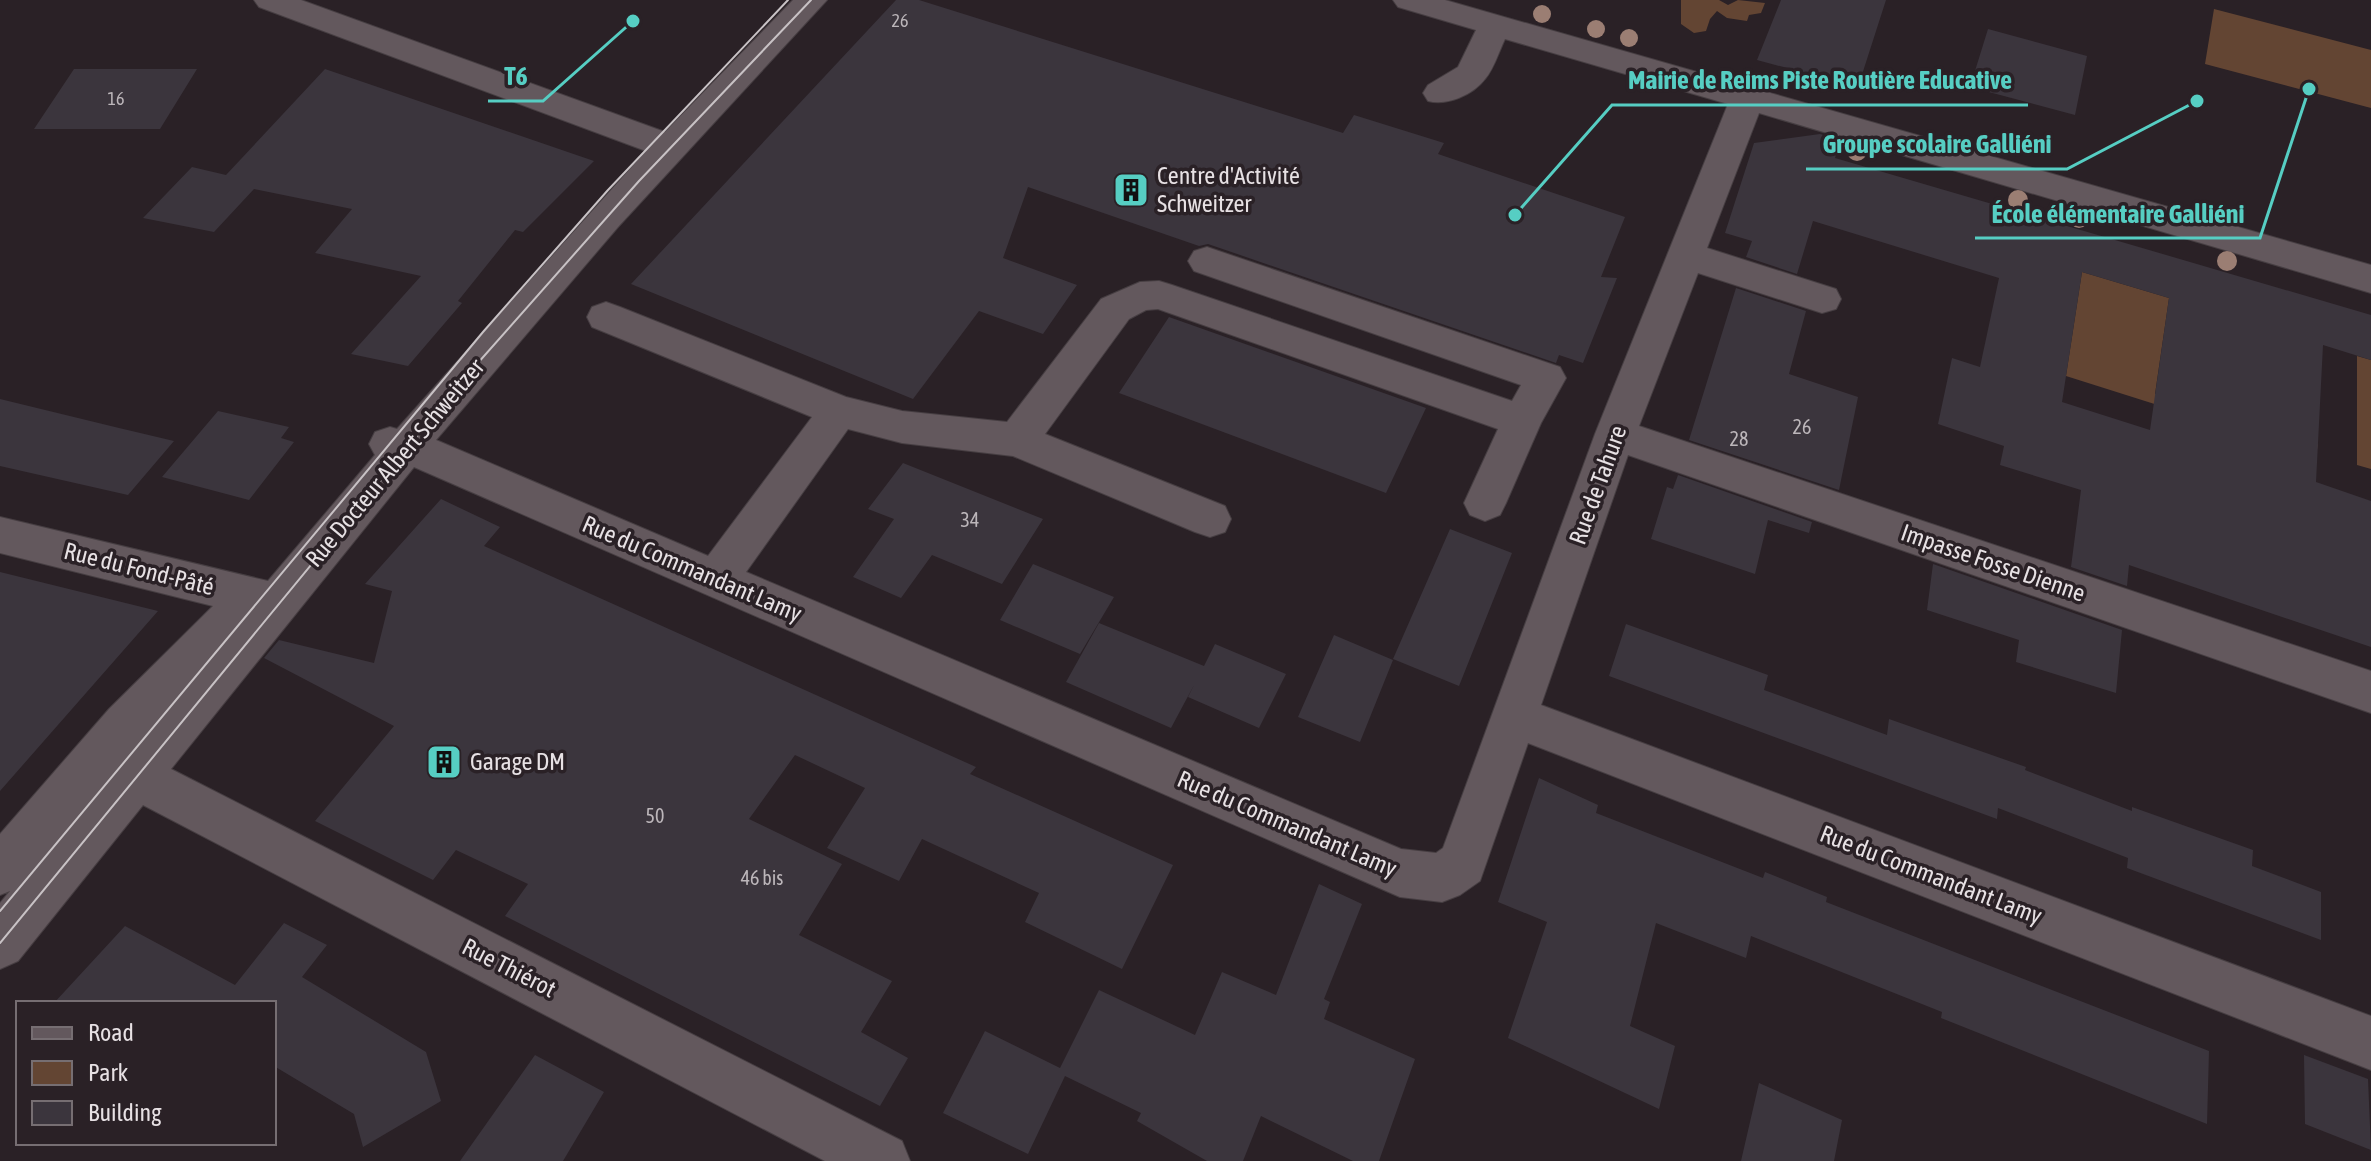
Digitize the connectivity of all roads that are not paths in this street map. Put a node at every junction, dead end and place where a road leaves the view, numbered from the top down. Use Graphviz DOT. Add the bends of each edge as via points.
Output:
graph roads {
  1 [pos="270,0"];
  2 [pos="788,0"];
  3 [pos="811,0"];
  4 [pos="1409,0"];
  5 [pos="1480,14"];
  6 [pos="1440,93"];
  7 [pos="1748,98"];
  8 [pos="662,144"];
  9 [pos="1686,255"];
  10 [pos="1207,261"];
  11 [pos="2371,279"];
  12 [pos="1822,299"];
  13 [pos="606,317"];
  14 [pos="839,411"];
  15 [pos="1522,421"];
  16 [pos="1615,434"];
  17 [pos="1017,440"];
  18 [pos="398,445"];
  19 [pos="1485,503"];
  20 [pos="1210,519"];
  21 [pos="0,535"];
  22 [pos="716,579"];
  23 [pos="265,600"];
  24 [pos="2371,692"];
  25 [pos="1514,716"];
  26 [pos="134,779"];
  27 [pos="0,871"];
  28 [pos="0,943"];
  29 [pos="2371,1043"];
  30 [pos="882,1161"];
  1 -- 8 [label="street"];
  2 -- 8 [label="street, Rue Docteur Albert Schweitzer"];
  3 -- 8 [label="street, Rue Docteur Albert Schweitzer"];
  4 -- 5 [label="street"];
  5 -- 6 [label="street" via="1472,74"];
  5 -- 7 [label="street"];
  7 -- 9 [label="street, Rue de Tahure"];
  7 -- 11 [label="street"];
  8 -- 18 [label="street, Rue Docteur Albert Schweitzer" via="535,297"];
  9 -- 12 [label="street"];
  9 -- 16 [label="street, Rue de Tahure"];
  10 -- 15 [label="street" via="1546,378"];
  13 -- 14 [label="street"];
  14 -- 17 [label="street" via="902,427"];
  14 -- 22 [label="street"];
  15 -- 17 [label="street" via="1159,295 1140,296 1115,309"];
  15 -- 19 [label="street"];
  16 -- 24 [label="street, Impasse Fosse Dienne"];
  16 -- 25 [label="street, Rue de Tahure"];
  17 -- 20 [label="street"];
  18 -- 22 [label="street, Rue du Commandant Lamy"];
  18 -- 23 [label="street, Rue Docteur Albert Schweitzer"];
  21 -- 23 [label="street, Rue du Fond-Pâté"];
  22 -- 25 [label="street, Rue du Commandant Lamy" via="1400,873 1442,878 1462,864"];
  23 -- 26 [label="street, Rue Docteur Albert Schweitzer"];
  23 -- 27 [label="street, Rue Docteur Albert Schweitzer" via="117,734"];
  25 -- 29 [label="street, Rue du Commandant Lamy"];
  26 -- 28 [label="street, Rue Docteur Albert Schweitzer"];
  26 -- 30 [label="street, Rue Thiérot" via="168,791"];
}
